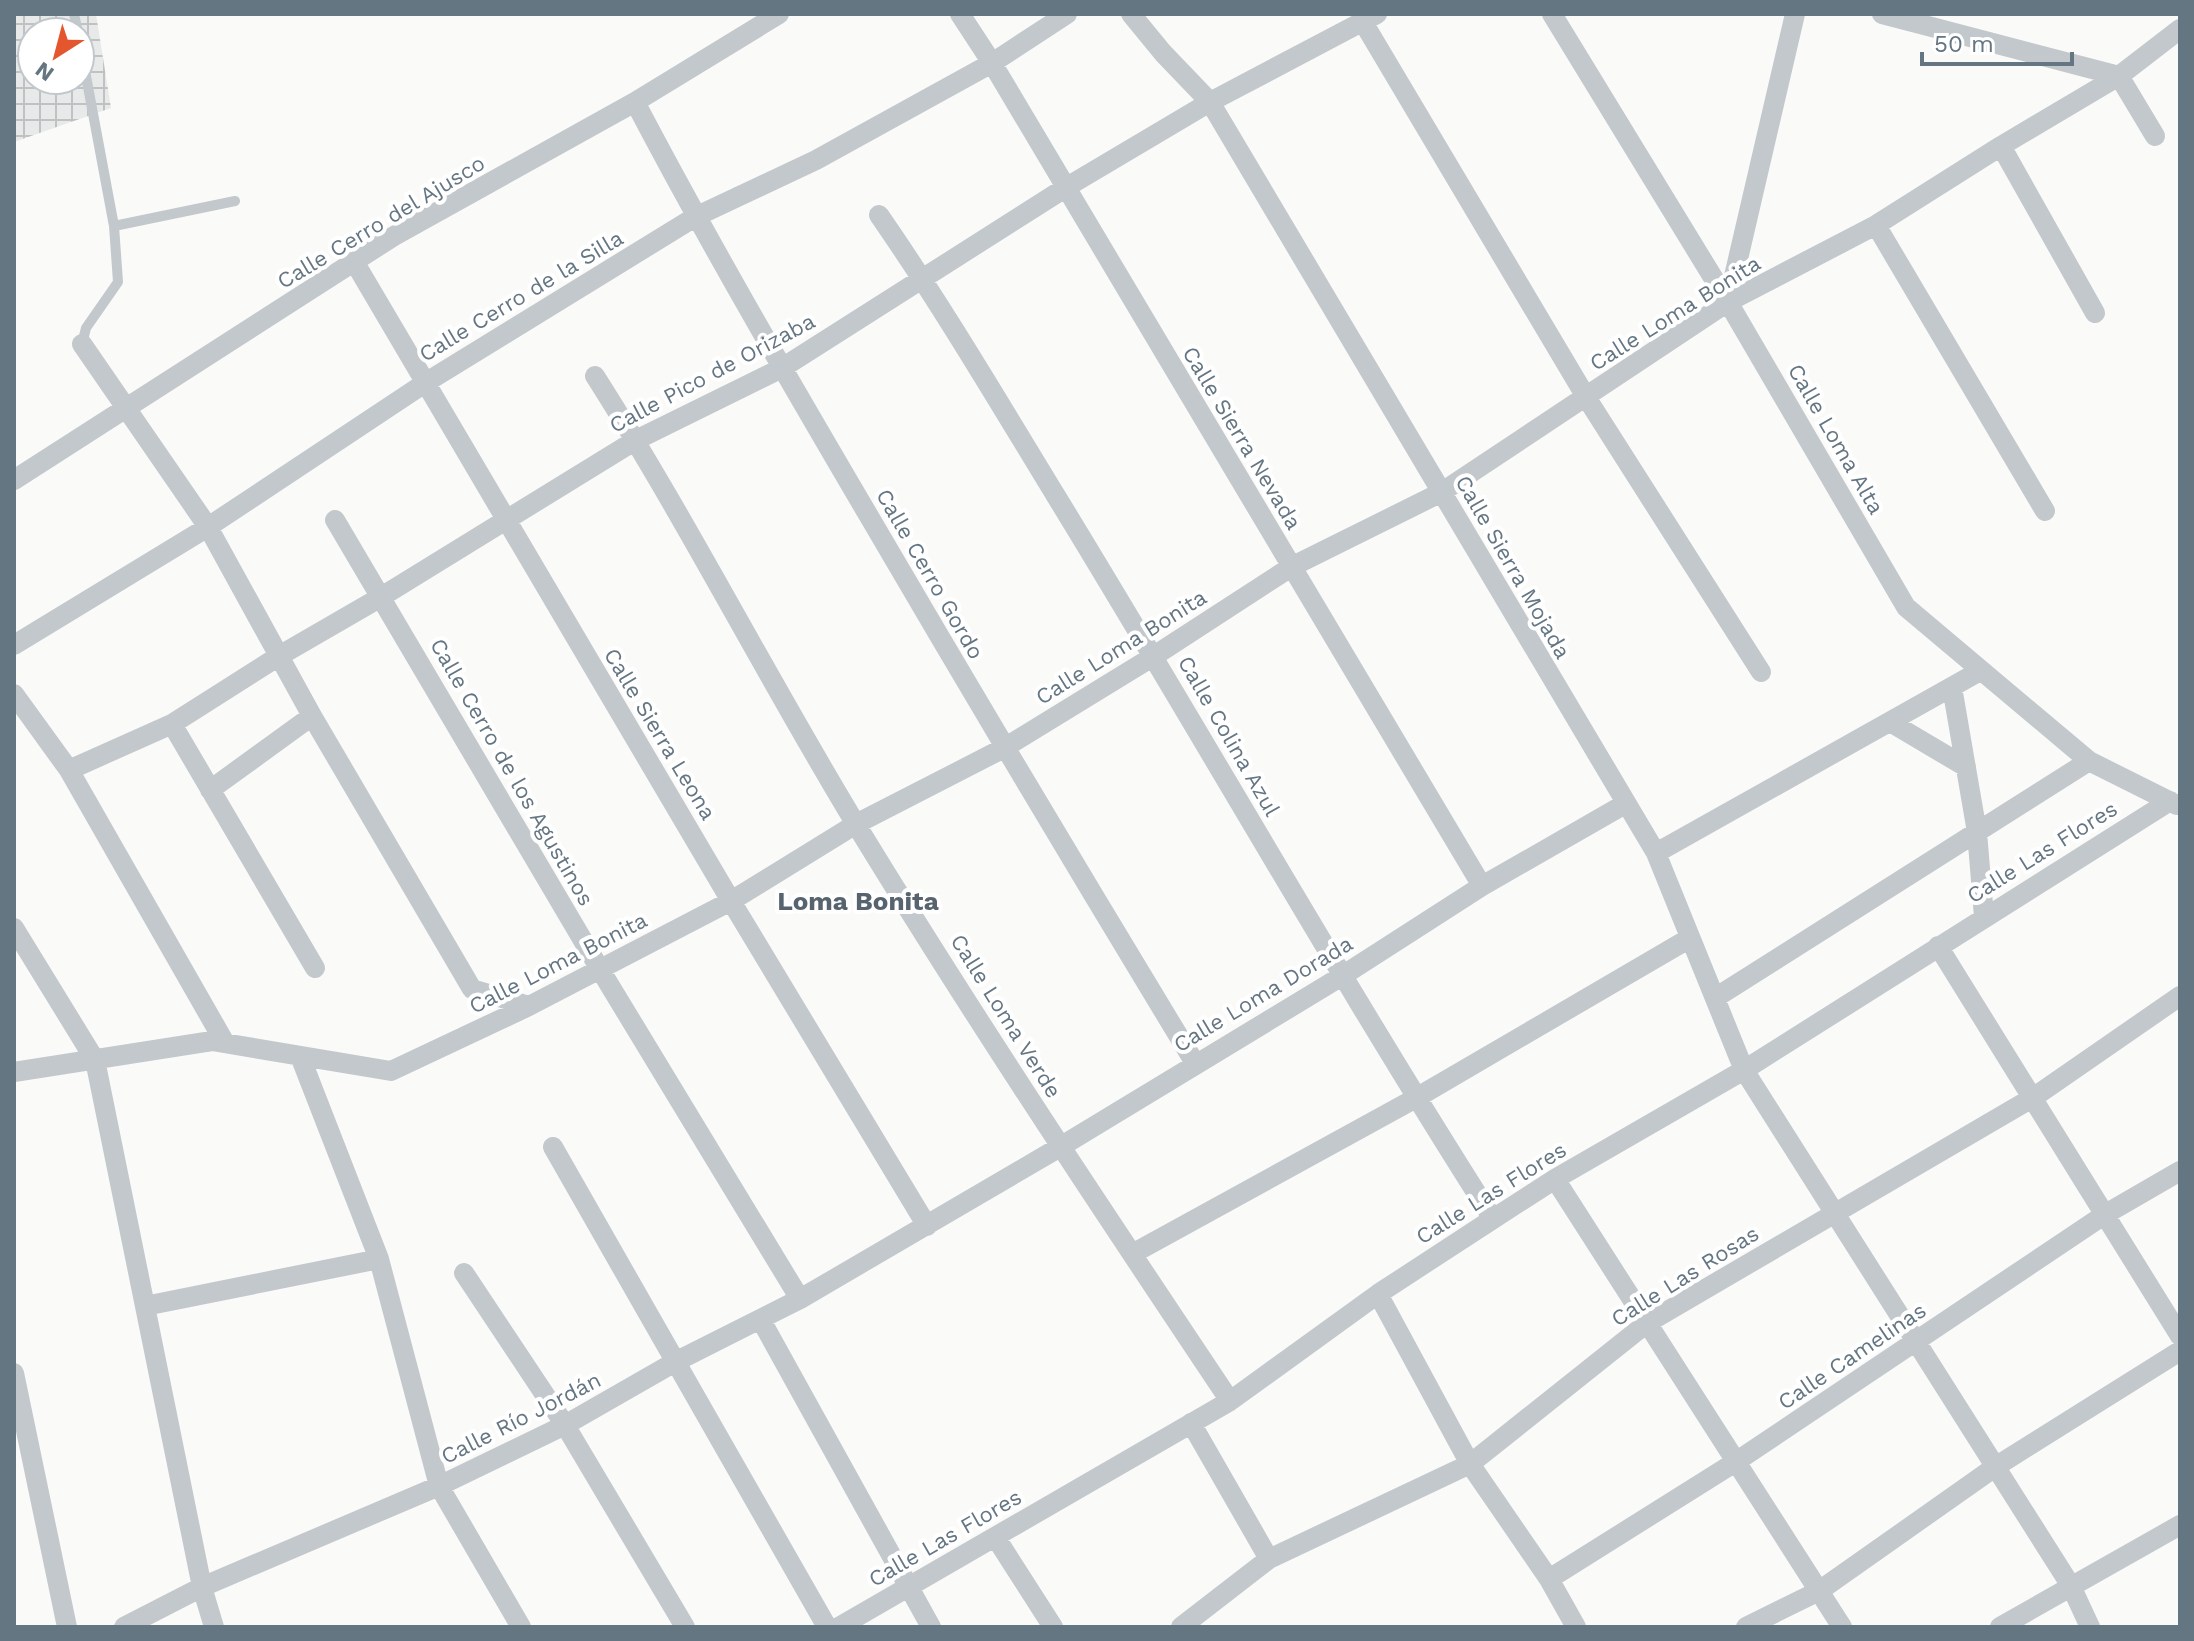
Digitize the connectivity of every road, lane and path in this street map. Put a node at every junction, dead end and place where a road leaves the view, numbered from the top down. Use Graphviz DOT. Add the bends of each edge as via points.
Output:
graph roads {
  1 [pos="779,14"];
  2 [pos="960,14"];
  3 [pos="1067,14"];
  4 [pos="1131,14"];
  5 [pos="1552,14"];
  6 [pos="1795,14"];
  7 [pos="1882,14"];
  8 [pos="1370,18"];
  9 [pos="2180,29"];
  10 [pos="992,63"];
  11 [pos="2119,76"];
  12 [pos="90,96"];
  13 [pos="635,102"];
  14 [pos="1210,102"];
  15 [pos="2155,136"];
  16 [pos="2001,146"];
  17 [pos="1065,188"];
  18 [pos="235,201"];
  19 [pos="879,215"];
  20 [pos="695,217"];
  21 [pos="1876,225"];
  22 [pos="114,226"];
  23 [pos="355,263"];
  24 [pos="923,279"];
  25 [pos="1728,302"];
  26 [pos="2095,313"];
  27 [pos="82,344"];
  28 [pos="782,368"];
  29 [pos="595,376"];
  30 [pos="425,383"];
  31 [pos="1586,397"];
  32 [pos="126,411"];
  33 [pos="636,440"];
  34 [pos="14,480"];
  35 [pos="1442,492"];
  36 [pos="2045,511"];
  37 [pos="506,519"];
  38 [pos="335,520"];
  39 [pos="208,527"];
  40 [pos="1291,567"];
  41 [pos="381,597"];
  42 [pos="14,645"];
  43 [pos="279,656"];
  44 [pos="1154,656"];
  45 [pos="1980,671"];
  46 [pos="1761,672"];
  47 [pos="1952,687"];
  48 [pos="14,694"];
  49 [pos="312,716"];
  50 [pos="1890,722"];
  51 [pos="172,724"];
  52 [pos="1004,748"];
  53 [pos="2089,761"];
  54 [pos="1966,767"];
  55 [pos="69,770"];
  56 [pos="210,790"];
  57 [pos="1625,804"];
  58 [pos="2175,804"];
  59 [pos="856,824"];
  60 [pos="1977,832"];
  61 [pos="1656,853"];
  62 [pos="1482,886"];
  63 [pos="731,901"];
  64 [pos="1984,917"];
  65 [pos="14,928"];
  66 [pos="1690,938"];
  67 [pos="1938,946"];
  68 [pos="315,968"];
  69 [pos="601,971"];
  70 [pos="1342,976"];
  71 [pos="2180,996"];
  72 [pos="1715,998"];
  73 [pos="529,1006"];
  74 [pos="225,1043"];
  75 [pos="300,1056"];
  76 [pos="95,1060"];
  77 [pos="1195,1063"];
  78 [pos="1744,1070"];
  79 [pos="14,1072"];
  80 [pos="2034,1097"];
  81 [pos="1416,1098"];
  82 [pos="553,1147"];
  83 [pos="1060,1147"];
  84 [pos="2180,1171"];
  85 [pos="1555,1179"];
  86 [pos="1835,1213"];
  87 [pos="2104,1215"];
  88 [pos="1493,1219"];
  89 [pos="927,1226"];
  90 [pos="1132,1254"];
  91 [pos="379,1259"];
  92 [pos="464,1273"];
  93 [pos="1378,1294"];
  94 [pos="800,1299"];
  95 [pos="145,1306"];
  96 [pos="761,1320"];
  97 [pos="1647,1323"];
  98 [pos="2180,1336"];
  99 [pos="1916,1343"];
  100 [pos="2180,1351"];
  101 [pos="675,1362"];
  102 [pos="14,1373"];
  103 [pos="1230,1401"];
  104 [pos="1191,1423"];
  105 [pos="565,1425"];
  106 [pos="1737,1461"];
  107 [pos="1470,1464"];
  108 [pos="1995,1467"];
  109 [pos="439,1486"];
  110 [pos="2180,1525"];
  111 [pos="996,1538"];
  112 [pos="1269,1559"];
  113 [pos="1549,1579"];
  114 [pos="2071,1586"];
  115 [pos="202,1587"];
  116 [pos="907,1587"];
  117 [pos="1819,1591"];
  118 [pos="2004,1626"];
  119 [pos="67,1627"];
  120 [pos="124,1627"];
  121 [pos="214,1627"];
  122 [pos="521,1627"];
  123 [pos="685,1627"];
  124 [pos="827,1627"];
  125 [pos="839,1627"];
  126 [pos="931,1627"];
  127 [pos="1053,1627"];
  128 [pos="1181,1627"];
  129 [pos="1576,1627"];
  130 [pos="1746,1627"];
  131 [pos="1842,1627"];
  132 [pos="2090,1627"];
  1 -- 13 [label="street, Calle Cerro del Ajusco"];
  2 -- 10 [label="street, Calle Sierra Nevada"];
  3 -- 10 [label="street, Calle Cerro de la Silla"];
  4 -- 14 [label="street, Calle Sierra Mojada"];
  5 -- 25 [label="street, Calle Loma Alta"];
  6 -- 25 [label="street"];
  7 -- 11 [label="street"];
  8 -- 14 [label="street, Calle Pico de Orizaba"];
  8 -- 31 [label="street"];
  9 -- 11 [label="street, Calle Loma Bonita"];
  10 -- 17 [label="street, Calle Sierra Nevada"];
  10 -- 20 [label="street, Calle Cerro de la Silla" via="816,160"];
  11 -- 15 [label="street"];
  11 -- 16 [label="street, Calle Loma Bonita"];
  12 -- 22 [label="lane"];
  13 -- 20 [label="street, Calle Cerro Gordo"];
  13 -- 23 [label="street, Calle Cerro del Ajusco"];
  14 -- 17 [label="street, Calle Pico de Orizaba"];
  14 -- 35 [label="street, Calle Sierra Mojada"];
  16 -- 21 [label="street, Calle Loma Bonita"];
  16 -- 26 [label="street"];
  17 -- 24 [label="street, Calle Pico de Orizaba"];
  17 -- 40 [label="street, Calle Sierra Nevada"];
  18 -- 22 [label="lane"];
  19 -- 24 [label="street, Calle Colina Azul"];
  20 -- 28 [label="street, Calle Cerro Gordo"];
  20 -- 30 [label="street, Calle Cerro de la Silla"];
  21 -- 25 [label="street, Calle Loma Bonita"];
  21 -- 36 [label="street"];
  22 -- 27 [label="lane" via="118,282 86,328"];
  23 -- 30 [label="street, Calle Sierra Leona"];
  23 -- 32 [label="street, Calle Cerro del Ajusco"];
  24 -- 28 [label="street, Calle Pico de Orizaba"];
  24 -- 44 [label="street, Calle Colina Azul"];
  25 -- 31 [label="street, Calle Loma Bonita"];
  25 -- 45 [label="street, Calle Loma Alta" via="1906,607"];
  27 -- 32 [label="street"];
  28 -- 33 [label="street, Calle Pico de Orizaba"];
  28 -- 52 [label="street, Calle Cerro Gordo"];
  29 -- 33 [label="street, Calle Loma Verde"];
  30 -- 37 [label="street, Calle Sierra Leona"];
  30 -- 39 [label="street, Calle Cerro de la Silla"];
  31 -- 35 [label="street, Calle Loma Bonita"];
  31 -- 46 [label="street"];
  32 -- 34 [label="street, Calle Cerro del Ajusco"];
  32 -- 39 [label="street"];
  33 -- 37 [label="street, Calle Pico de Orizaba"];
  33 -- 59 [label="street, Calle Loma Verde"];
  35 -- 40 [label="street, Calle Loma Bonita"];
  35 -- 57 [label="street, Calle Sierra Mojada"];
  37 -- 41 [label="street, Calle Pico de Orizaba"];
  37 -- 63 [label="street, Calle Sierra Leona"];
  38 -- 41 [label="street, Calle Cerro de los Agustinos"];
  39 -- 42 [label="street, Calle Cerro de la Silla"];
  39 -- 43 [label="street"];
  40 -- 44 [label="street, Calle Loma Bonita"];
  40 -- 62 [label="street, Calle Sierra Nevada"];
  41 -- 43 [label="street, Calle Pico de Orizaba"];
  41 -- 69 [label="street, Calle Cerro de los Agustinos"];
  43 -- 49 [label="street"];
  43 -- 51 [label="street, Calle Pico de Orizaba"];
  44 -- 52 [label="street, Calle Loma Bonita"];
  44 -- 70 [label="street, Calle Colina Azul"];
  45 -- 47 [label="street"];
  45 -- 53 [label="street, Calle Loma Alta"];
  47 -- 50 [label="street"];
  47 -- 54 [label="street"];
  48 -- 55 [label="street"];
  49 -- 56 [label="street"];
  49 -- 73 [label="street" via="472,989"];
  50 -- 54 [label="street"];
  50 -- 61 [label="street"];
  51 -- 55 [label="street, Calle Pico de Orizaba"];
  51 -- 56 [label="street"];
  52 -- 59 [label="street, Calle Loma Bonita"];
  52 -- 77 [label="street, Calle Cerro Gordo"];
  53 -- 58 [label="street, Calle Loma Alta"];
  53 -- 60 [label="street"];
  54 -- 60 [label="street"];
  55 -- 74 [label="street"];
  56 -- 68 [label="street"];
  57 -- 61 [label="street, Calle Sierra Mojada"];
  57 -- 62 [label="street, Calle Loma Dorada"];
  58 -- 64 [label="street, Calle Las Flores"];
  59 -- 63 [label="street, Calle Loma Bonita"];
  59 -- 83 [label="street, Calle Loma Verde"];
  60 -- 64 [label="street"];
  60 -- 72 [label="street"];
  61 -- 66 [label="street, Calle Sierra Mojada"];
  62 -- 70 [label="street, Calle Loma Dorada"];
  63 -- 69 [label="street, Calle Loma Bonita"];
  63 -- 89 [label="street, Calle Sierra Leona"];
  64 -- 67 [label="street, Calle Las Flores"];
  65 -- 76 [label="street"];
  66 -- 72 [label="street, Calle Sierra Mojada"];
  66 -- 81 [label="street"];
  67 -- 78 [label="street, Calle Las Flores"];
  67 -- 80 [label="street"];
  69 -- 73 [label="street, Calle Loma Bonita"];
  69 -- 94 [label="street, Calle Cerro de los Agustinos"];
  70 -- 77 [label="street, Calle Loma Dorada"];
  70 -- 81 [label="street, Calle Colina Azul"];
  71 -- 80 [label="street, Calle Las Rosas"];
  72 -- 78 [label="street, Calle Sierra Mojada"];
  73 -- 75 [label="street, Calle Loma Bonita" via="391,1071"];
  74 -- 75 [label="street, Calle Loma Bonita"];
  74 -- 76 [label="street, Calle Loma Bonita"];
  75 -- 91 [label="street"];
  76 -- 79 [label="street, Calle Loma Bonita"];
  76 -- 95 [label="street"];
  77 -- 83 [label="street, Calle Loma Dorada"];
  78 -- 85 [label="street, Calle Las Flores"];
  78 -- 86 [label="street, Calle Sierra Mojada"];
  80 -- 86 [label="street, Calle Las Rosas"];
  80 -- 87 [label="street"];
  81 -- 88 [label="street, Calle Colina Azul"];
  81 -- 90 [label="street"];
  82 -- 101 [label="street"];
  83 -- 89 [label="street, Calle Loma Dorada"];
  83 -- 90 [label="street, Calle Loma Verde"];
  84 -- 87 [label="street, Calle Camelinas"];
  85 -- 88 [label="street, Calle Las Flores"];
  85 -- 97 [label="street"];
  86 -- 97 [label="street, Calle Las Rosas"];
  86 -- 99 [label="street, Calle Sierra Mojada"];
  87 -- 98 [label="street"];
  87 -- 99 [label="street, Calle Camelinas"];
  88 -- 93 [label="street, Calle Las Flores"];
  89 -- 94 [label="street, Calle Río Jordán"];
  90 -- 103 [label="street, Calle Loma Verde"];
  91 -- 95 [label="street"];
  91 -- 109 [label="street"];
  92 -- 105 [label="street"];
  93 -- 103 [label="street, Calle Las Flores"];
  93 -- 107 [label="street"];
  94 -- 96 [label="street, Calle Río Jordán"];
  95 -- 115 [label="street"];
  96 -- 101 [label="street, Calle Río Jordán"];
  96 -- 116 [label="street"];
  97 -- 106 [label="street"];
  97 -- 107 [label="street, Calle Las Rosas"];
  99 -- 106 [label="street, Calle Camelinas"];
  99 -- 108 [label="street, Calle Sierra Mojada"];
  100 -- 108 [label="street"];
  101 -- 105 [label="street, Calle Río Jordán"];
  101 -- 124 [label="street"];
  102 -- 119 [label="street"];
  103 -- 104 [label="street, Calle Las Flores"];
  104 -- 111 [label="street, Calle Las Flores"];
  104 -- 112 [label="street"];
  105 -- 109 [label="street, Calle Río Jordán"];
  105 -- 123 [label="street"];
  106 -- 113 [label="street, Calle Camelinas"];
  106 -- 117 [label="street"];
  107 -- 112 [label="street, Calle Las Rosas"];
  107 -- 113 [label="street"];
  108 -- 114 [label="street, Calle Sierra Mojada"];
  108 -- 117 [label="street"];
  109 -- 115 [label="street, Calle Río Jordán"];
  109 -- 122 [label="street"];
  110 -- 114 [label="street"];
  111 -- 116 [label="street, Calle Las Flores"];
  111 -- 127 [label="street"];
  112 -- 128 [label="street, Calle Las Rosas"];
  113 -- 129 [label="street"];
  114 -- 118 [label="street"];
  114 -- 132 [label="street, Calle Sierra Mojada"];
  115 -- 120 [label="street, Calle Río Jordán"];
  115 -- 121 [label="street"];
  116 -- 125 [label="street, Calle Las Flores"];
  116 -- 126 [label="street"];
  117 -- 130 [label="street"];
  117 -- 131 [label="street"];
}
